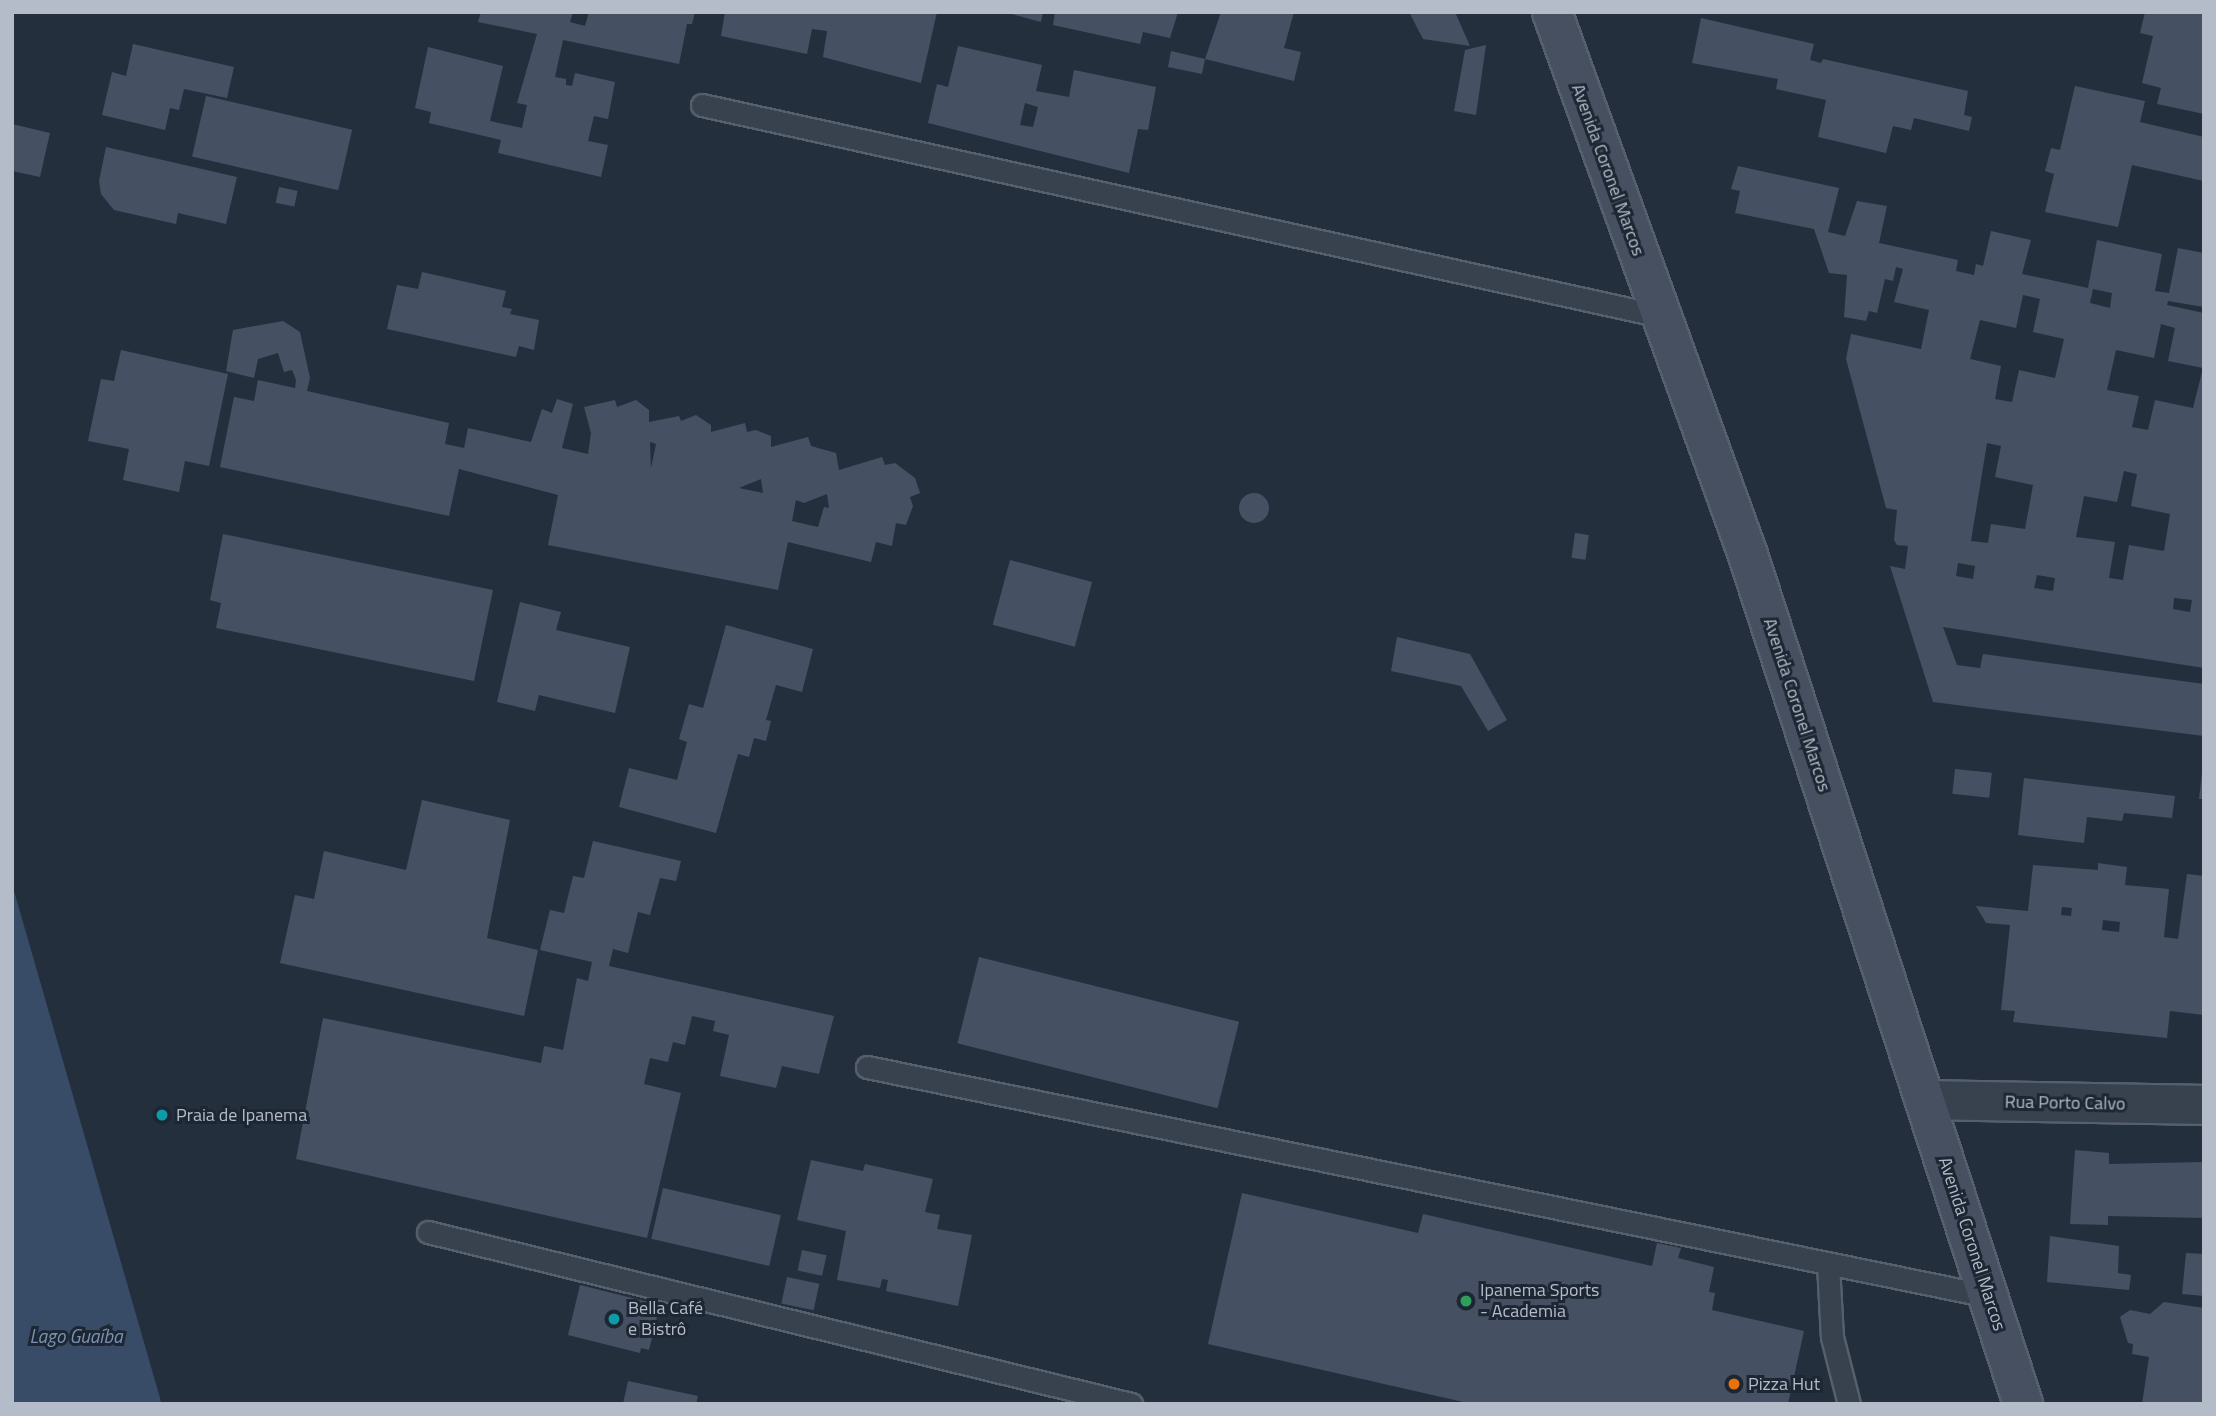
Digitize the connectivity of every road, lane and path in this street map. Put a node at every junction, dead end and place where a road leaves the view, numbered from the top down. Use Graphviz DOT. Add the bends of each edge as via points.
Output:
graph roads {
  1 [pos="1552,12"];
  2 [pos="702,105"];
  3 [pos="1661,316"];
  4 [pos="867,1067"];
  5 [pos="1926,1100"];
  6 [pos="2204,1105"];
  7 [pos="428,1232"];
  8 [pos="1828,1264"];
  9 [pos="1989,1296"];
  10 [pos="1131,1404"];
  11 [pos="1849,1404"];
  12 [pos="2023,1404"];
  1 -- 3 [label="main road, Avenida Coronel Marcos"];
  2 -- 3 [label="lane"];
  3 -- 5 [label="main road, Avenida Coronel Marcos" via="1748,555"];
  4 -- 8 [label="lane"];
  5 -- 6 [label="street, Rua Porto Calvo"];
  5 -- 9 [label="main road, Avenida Coronel Marcos"];
  7 -- 10 [label="lane"];
  8 -- 9 [label="lane"];
  8 -- 11 [label="lane" via="1832,1337"];
  9 -- 12 [label="main road, Avenida Coronel Marcos"];
}
